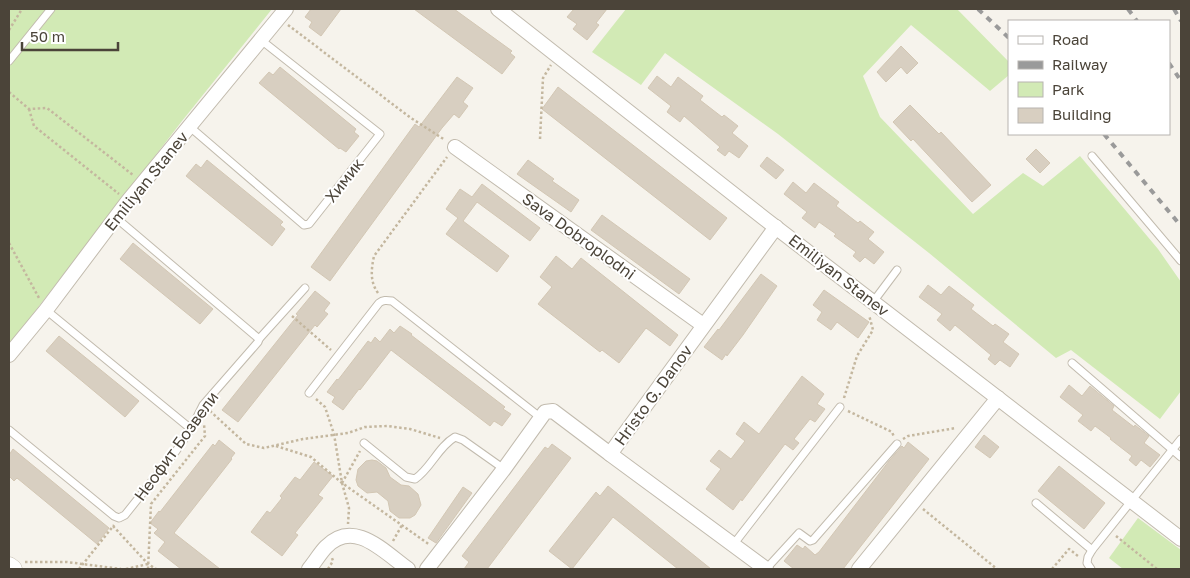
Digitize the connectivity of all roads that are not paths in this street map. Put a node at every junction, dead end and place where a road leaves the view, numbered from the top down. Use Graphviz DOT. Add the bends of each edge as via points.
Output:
graph roads {
  1 [pos="51,9"];
  2 [pos="498,9"];
  3 [pos="282,14"];
  4 [pos="261,40"];
  5 [pos="9,61"];
  6 [pos="190,127"];
  7 [pos="455,147"];
  8 [pos="1092,156"];
  9 [pos="115,217"];
  10 [pos="776,227"];
  11 [pos="1181,261"];
  12 [pos="897,270"];
  13 [pos="305,288"];
  14 [pos="868,298"];
  15 [pos="46,310"];
  16 [pos="704,325"];
  17 [pos="259,339"];
  18 [pos="9,355"];
  19 [pos="1072,363"];
  20 [pos="309,393"];
  21 [pos="998,398"];
  22 [pos="840,407"];
  23 [pos="541,418"];
  24 [pos="191,429"];
  25 [pos="9,430"];
  26 [pos="1181,439"];
  27 [pos="364,443"];
  28 [pos="897,444"];
  29 [pos="1172,450"];
  30 [pos="610,454"];
  31 [pos="1181,457"];
  32 [pos="504,470"];
  33 [pos="1132,502"];
  34 [pos="1036,503"];
  35 [pos="1181,539"];
  36 [pos="733,545"];
  37 [pos="1092,550"];
  38 [pos="1089,566"];
  39 [pos="309,569"];
  40 [pos="408,569"];
  41 [pos="427,569"];
  42 [pos="766,569"];
  43 [pos="858,569"];
  1 -- 5 [label="lane"];
  2 -- 10 [label="street, Emiliyan Stanev"];
  3 -- 4 [label="street, Emiliyan Stanev"];
  4 -- 6 [label="street, Emiliyan Stanev"];
  4 -- 6 [label="lane, Химик" via="380,134 309,224 304,225"];
  6 -- 9 [label="street, Emiliyan Stanev"];
  7 -- 16 [label="street, Sava Dobroplodni"];
  8 -- 11 [label="lane"];
  9 -- 15 [label="street, Emiliyan Stanev"];
  9 -- 17 [label="lane"];
  10 -- 14 [label="street, Emiliyan Stanev"];
  10 -- 16 [label="street, Hristo G. Danov"];
  12 -- 14 [label="lane"];
  13 -- 17 [label="lane, Неофит Бозвели"];
  14 -- 21 [label="street, Emiliyan Stanev"];
  15 -- 18 [label="street, Emiliyan Stanev"];
  15 -- 24 [label="lane"];
  16 -- 30 [label="street, Hristo G. Danov"];
  17 -- 24 [label="lane, Неофит Бозвели" via="203,405"];
  19 -- 29 [label="lane"];
  20 -- 23 [label="lane" via="383,300 392,301"];
  21 -- 33 [label="street, Emiliyan Stanev"];
  21 -- 43 [label="street"];
  22 -- 36 [label="lane"];
  23 -- 30 [label="street" via="548,411 553,411"];
  23 -- 32 [label="street"];
  24 -- 25 [label="lane, Неофит Бозвели" via="125,515 119,518"];
  26 -- 29 [label="lane"];
  27 -- 32 [label="lane" via="406,477 415,479 424,473 454,437"];
  28 -- 42 [label="lane" via="814,540 799,533"];
  29 -- 31 [label="lane"];
  29 -- 33 [label="lane"];
  30 -- 36 [label="street, Hristo G. Danov"];
  32 -- 41 [label="street"];
  33 -- 35 [label="street, Emiliyan Stanev"];
  33 -- 37 [label="lane"];
  34 -- 37 [label="lane"];
  36 -- 42 [label="street, Hristo G. Danov"];
  37 -- 38 [label="lane" via="1088,557"];
  39 -- 40 [label="street" via="327,546 346,535 368,540"];
}
